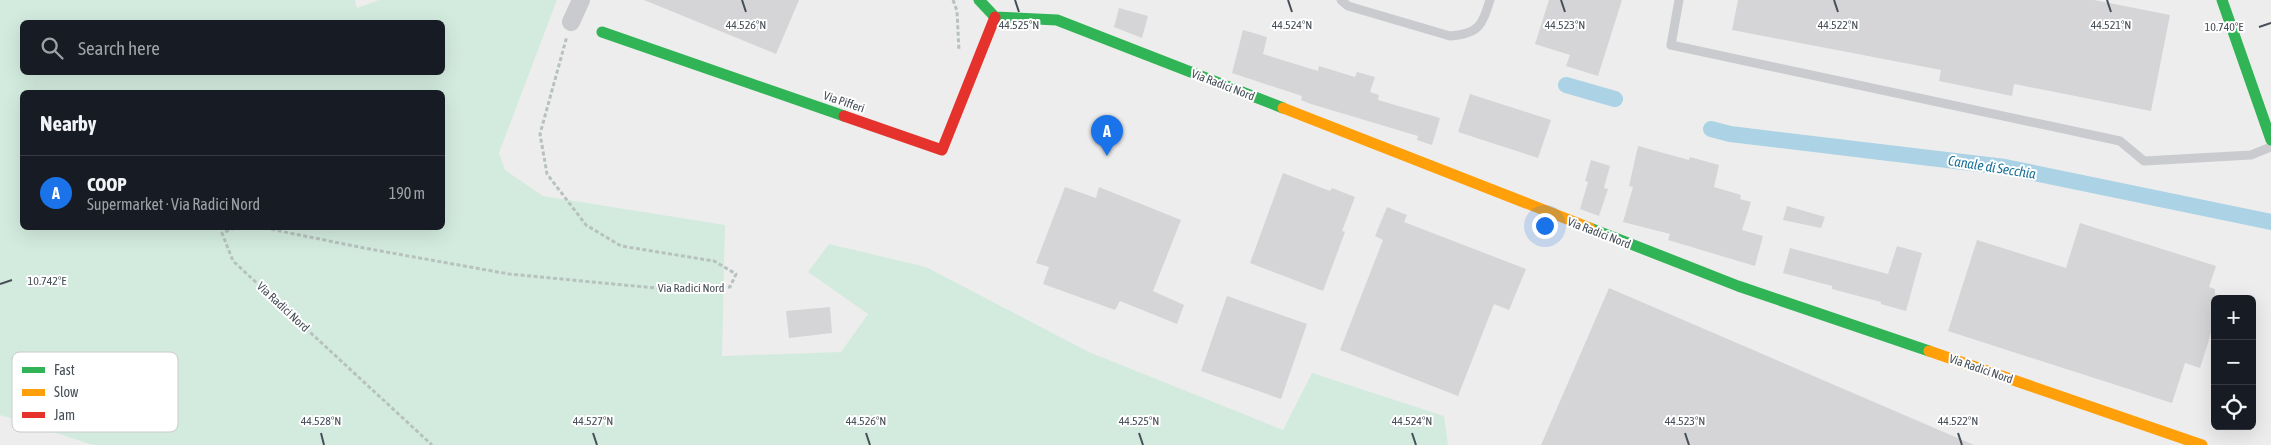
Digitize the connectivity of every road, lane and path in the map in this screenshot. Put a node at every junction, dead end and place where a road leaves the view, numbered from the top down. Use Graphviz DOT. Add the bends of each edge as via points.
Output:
graph roads {
  1 [pos="581,0"];
  2 [pos="953,0"];
  3 [pos="979,0"];
  4 [pos="1341,0"];
  5 [pos="1490,0"];
  6 [pos="1679,0"];
  7 [pos="2222,0"];
  8 [pos="995,17"];
  9 [pos="571,22"];
  10 [pos="602,32"];
  11 [pos="974,68"];
  12 [pos="2271,140"];
  13 [pos="2271,147"];
  14 [pos="230,230"];
  15 [pos="275,230"];
  16 [pos="432,445"];
  17 [pos="2202,445"];
  1 -- 9 [label="street"];
  2 -- 11 [label="path" via="957,10 960,60"];
  3 -- 8 [label="street"];
  4 -- 5 [label="lane" via="1348,6 1450,36 1464,35 1483,24"];
  6 -- 13 [label="lane" via="1671,45 2120,141 2144,161 2251,155"];
  7 -- 12 [label="street"];
  8 -- 11 [label="street, Via Pifferi"];
  8 -- 17 [label="street, Via Radici Nord" via="1057,20 1738,286"];
  9 -- 15 [label="path, Via Radici Nord" via="540,134 547,174 586,225 620,246 714,261 736,274 730,287 666,289 509,274"];
  10 -- 11 [label="street, Via Pifferi" via="942,150"];
  14 -- 16 [label="path, Via Radici Nord" via="222,233 233,261"];
}
